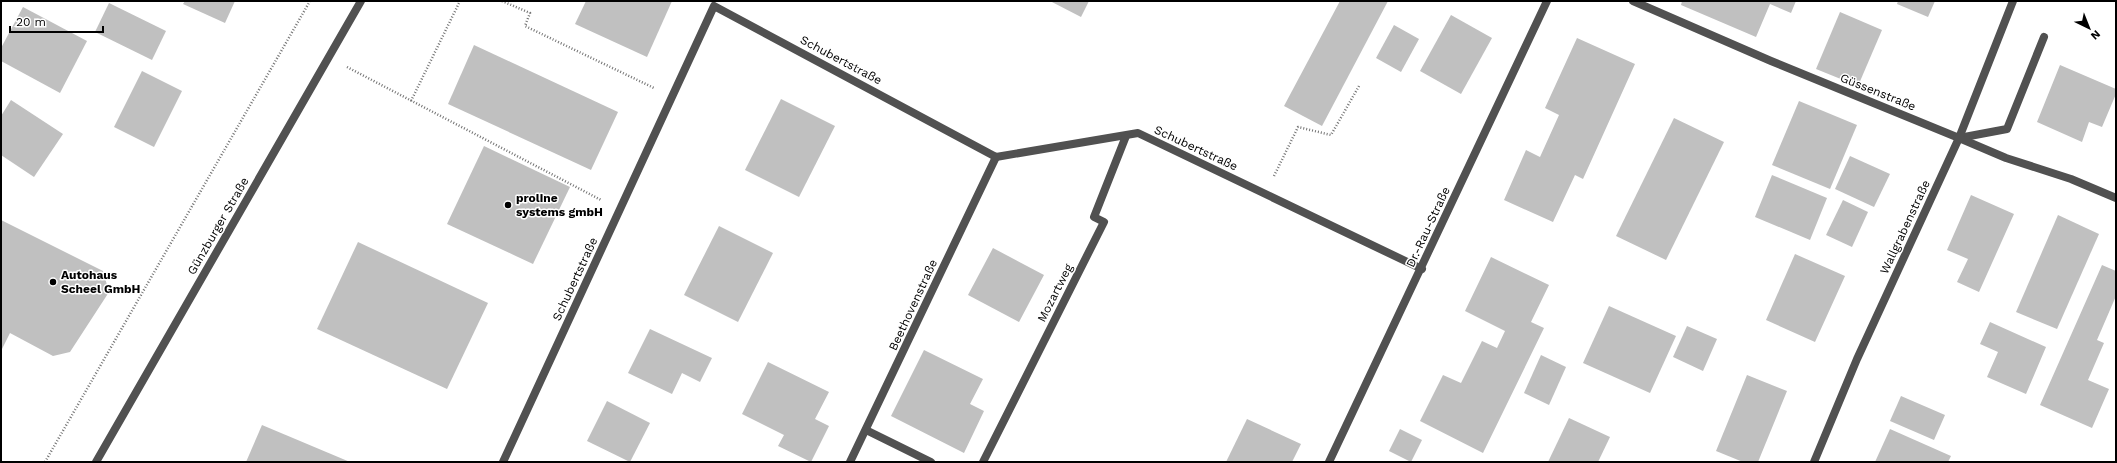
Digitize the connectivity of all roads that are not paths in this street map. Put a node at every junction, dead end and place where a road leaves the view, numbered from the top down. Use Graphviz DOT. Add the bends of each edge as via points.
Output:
graph roads {
  1 [pos="361,1"];
  2 [pos="1548,1"];
  3 [pos="1633,1"];
  4 [pos="2012,1"];
  5 [pos="2044,38"];
  6 [pos="1126,136"];
  7 [pos="1959,138"];
  8 [pos="996,157"];
  9 [pos="2116,198"];
  10 [pos="1422,268"];
  11 [pos="866,430"];
  12 [pos="96,462"];
  13 [pos="503,462"];
  14 [pos="850,462"];
  15 [pos="931,462"];
  16 [pos="983,462"];
  17 [pos="1329,462"];
  18 [pos="1814,462"];
  1 -- 12 [label="street, Günzburger Straße"];
  2 -- 10 [label="street, Dr.-Rau-Straße"];
  3 -- 7 [label="street, Güssenstraße"];
  4 -- 7 [label="street, Wallgrabenstraße"];
  5 -- 7 [label="street" via="2007,129"];
  6 -- 8 [label="street, Schubertstraße"];
  6 -- 10 [label="street, Schubertstraße" via="1138,134"];
  6 -- 16 [label="street, Mozartweg" via="1094,217 1104,222"];
  7 -- 9 [label="street, Güssenstraße"];
  7 -- 18 [label="street, Wallgrabenstraße" via="1857,359"];
  8 -- 11 [label="street, Beethovenstraße"];
  8 -- 13 [label="street, Schubertstraße" via="714,6"];
  10 -- 17 [label="street, Dr.-Rau-Straße"];
  11 -- 14 [label="street, Beethovenstraße"];
  11 -- 15 [label="street"];
}
